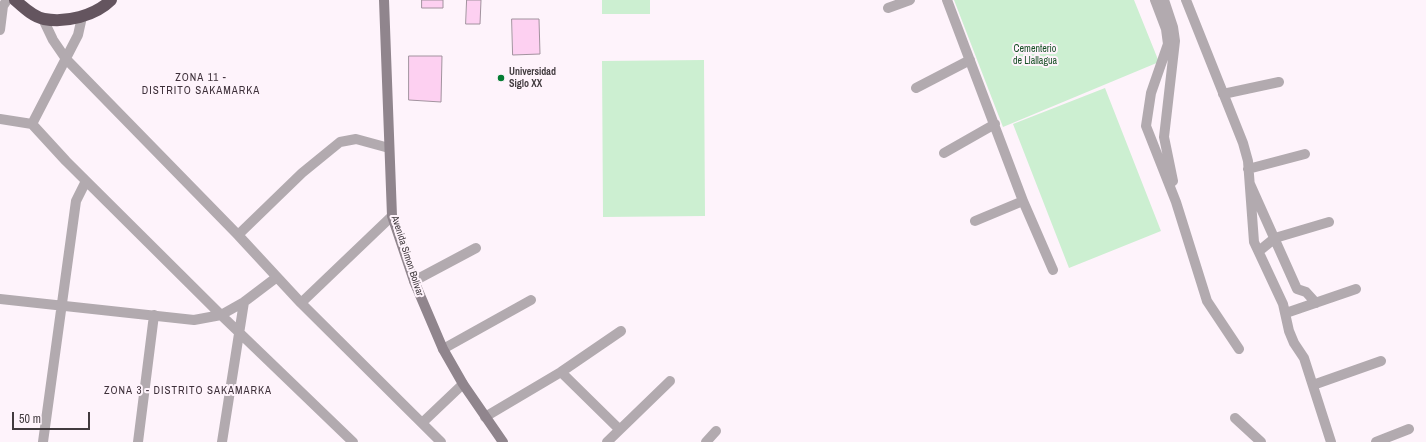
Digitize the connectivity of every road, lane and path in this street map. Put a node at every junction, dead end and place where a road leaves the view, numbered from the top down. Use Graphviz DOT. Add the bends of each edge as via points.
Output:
graph roads {
  1 [pos="7,0"];
  2 [pos="15,0"];
  3 [pos="111,0"];
  4 [pos="384,0"];
  5 [pos="910,0"];
  6 [pos="947,0"];
  7 [pos="1155,0"];
  8 [pos="1164,0"];
  9 [pos="1186,0"];
  10 [pos="888,8"];
  11 [pos="82,16"];
  12 [pos="43,19"];
  13 [pos="0,30"];
  14 [pos="66,59"];
  15 [pos="970,60"];
  16 [pos="1279,82"];
  17 [pos="916,88"];
  18 [pos="1223,94"];
  19 [pos="0,119"];
  20 [pos="32,124"];
  21 [pos="995,124"];
  22 [pos="389,148"];
  23 [pos="944,153"];
  24 [pos="1306,154"];
  25 [pos="1248,169"];
  26 [pos="86,181"];
  27 [pos="1249,182"];
  28 [pos="1023,201"];
  29 [pos="1176,202"];
  30 [pos="392,216"];
  31 [pos="975,221"];
  32 [pos="1329,222"];
  33 [pos="238,235"];
  34 [pos="1275,238"];
  35 [pos="476,248"];
  36 [pos="1259,251"];
  37 [pos="1053,270"];
  38 [pos="277,276"];
  39 [pos="414,282"];
  40 [pos="1356,289"];
  41 [pos="0,299"];
  42 [pos="531,300"];
  43 [pos="244,302"];
  44 [pos="301,303"];
  45 [pos="1316,303"];
  46 [pos="61,307"];
  47 [pos="1286,313"];
  48 [pos="154,315"];
  49 [pos="221,315"];
  50 [pos="621,331"];
  51 [pos="239,332"];
  52 [pos="443,349"];
  53 [pos="1239,350"];
  54 [pos="1381,361"];
  55 [pos="560,372"];
  56 [pos="670,381"];
  57 [pos="463,384"];
  58 [pos="1313,385"];
  59 [pos="485,417"];
  60 [pos="1235,418"];
  61 [pos="422,422"];
  62 [pos="619,429"];
  63 [pos="1409,429"];
  64 [pos="716,431"];
  65 [pos="43,442"];
  66 [pos="138,442"];
  67 [pos="222,442"];
  68 [pos="353,442"];
  69 [pos="441,442"];
  70 [pos="503,442"];
  71 [pos="607,442"];
  72 [pos="706,442"];
  73 [pos="1261,442"];
  74 [pos="1331,442"];
  75 [pos="1376,442"];
  1 -- 13 [label="street" via="3,6"];
  2 -- 12 [label="highway"];
  3 -- 11 [label="highway"];
  4 -- 22 [label="main road, Avenida Simon Bolivar"];
  5 -- 10 [label="street"];
  6 -- 15 [label="street"];
  7 -- 29 [label="street" via="1166,29 1168,44 1151,93 1146,126"];
  8 -- 29 [label="street" via="1175,41 1164,136"];
  9 -- 18 [label="street"];
  11 -- 12 [label="highway" via="63,20"];
  11 -- 14 [label="street" via="78,35"];
  12 -- 14 [label="street"];
  14 -- 20 [label="street"];
  14 -- 33 [label="street"];
  15 -- 17 [label="street"];
  15 -- 21 [label="street"];
  16 -- 18 [label="street"];
  18 -- 25 [label="street" via="1243,143"];
  19 -- 20 [label="street"];
  20 -- 26 [label="street"];
  21 -- 23 [label="street"];
  21 -- 28 [label="street"];
  22 -- 30 [label="main road, Avenida Simon Bolivar"];
  22 -- 33 [label="street" via="356,139 340,142 302,173"];
  24 -- 25 [label="street"];
  25 -- 27 [label="street"];
  26 -- 46 [label="street" via="76,201"];
  26 -- 49 [label="street"];
  27 -- 34 [label="street"];
  27 -- 36 [label="street" via="1252,233"];
  28 -- 31 [label="street"];
  28 -- 37 [label="street"];
  29 -- 53 [label="street" via="1207,301"];
  30 -- 39 [label="main road, Avenida Simon Bolivar"];
  30 -- 44 [label="street"];
  32 -- 34 [label="street"];
  33 -- 38 [label="street"];
  34 -- 36 [label="street"];
  34 -- 45 [label="street" via="1297,289 1306,292"];
  35 -- 39 [label="street"];
  36 -- 47 [label="street"];
  38 -- 43 [label="street"];
  38 -- 44 [label="street"];
  39 -- 52 [label="main road, Avenida Simon Bolivar"];
  40 -- 45 [label="street"];
  41 -- 46 [label="street"];
  42 -- 52 [label="street"];
  43 -- 49 [label="street"];
  43 -- 51 [label="street"];
  44 -- 61 [label="street"];
  45 -- 47 [label="street"];
  46 -- 48 [label="street"];
  46 -- 65 [label="street"];
  47 -- 58 [label="street" via="1289,331 1304,358"];
  48 -- 49 [label="street" via="194,320"];
  48 -- 66 [label="street"];
  49 -- 51 [label="street"];
  50 -- 55 [label="street"];
  51 -- 67 [label="street"];
  51 -- 68 [label="street"];
  52 -- 57 [label="main road, Avenida Simon Bolivar"];
  54 -- 58 [label="street"];
  55 -- 59 [label="street"];
  55 -- 62 [label="street"];
  56 -- 62 [label="street"];
  57 -- 59 [label="main road, Avenida Simon Bolivar"];
  57 -- 61 [label="street"];
  58 -- 74 [label="street"];
  59 -- 70 [label="main road, Avenida Simon Bolivar"];
  60 -- 73 [label="street"];
  61 -- 69 [label="street"];
  62 -- 71 [label="street"];
  63 -- 75 [label="street"];
  64 -- 72 [label="street"];
}
